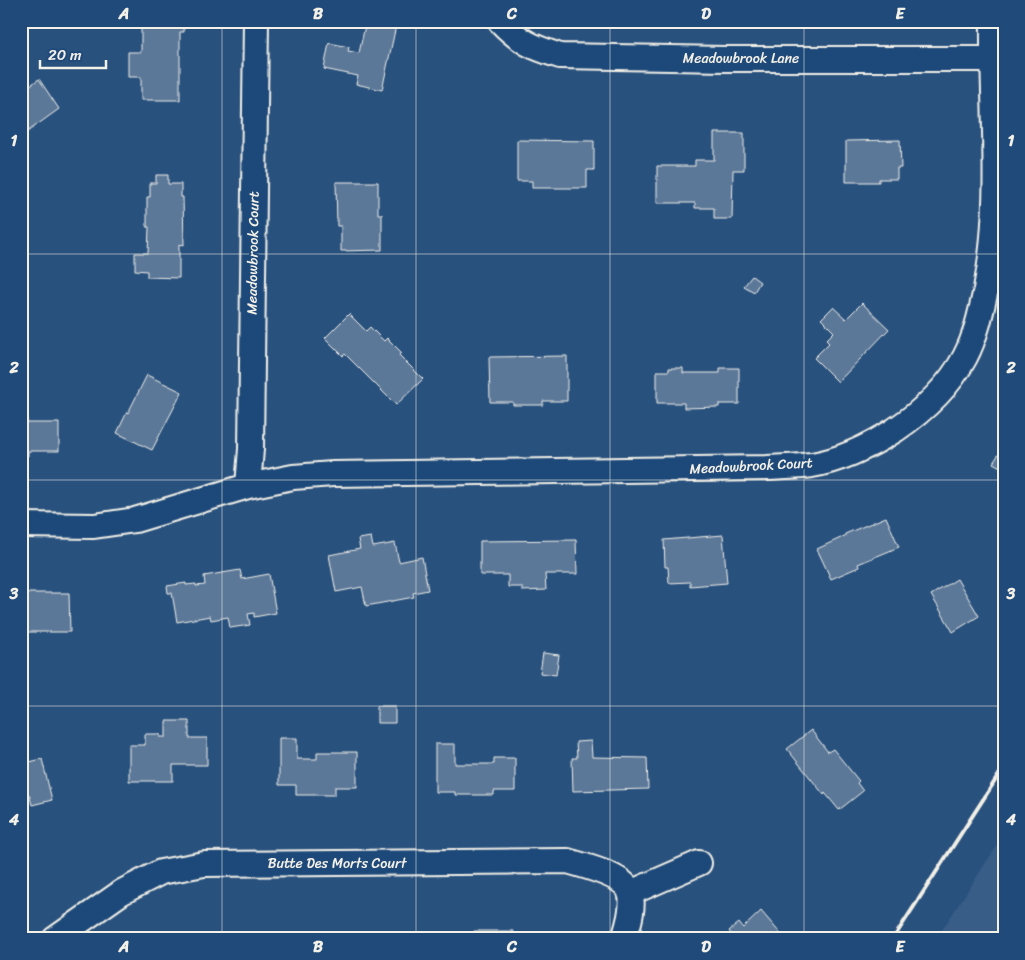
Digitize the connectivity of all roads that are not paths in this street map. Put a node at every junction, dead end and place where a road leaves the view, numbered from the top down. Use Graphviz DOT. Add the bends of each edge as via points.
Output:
graph roads {
  1 [pos="256,21"];
  2 [pos="500,21"];
  3 [pos="993,21"];
  4 [pos="992,59"];
  5 [pos="248,486"];
  6 [pos="21,525"];
  7 [pos="699,863"];
  8 [pos="630,892"];
  9 [pos="56,939"];
  10 [pos="624,939"];
  1 -- 5 [label="street, Meadowbrook Court"];
  2 -- 4 [label="street, Meadowbrook Lane" via="514,36 560,56"];
  3 -- 4 [label="street, Meadowbrook Court"];
  4 -- 5 [label="street, Meadowbrook Court" via="996,176 994,230 988,279 975,332 952,378 910,420 876,442 848,455 813,464 767,468 333,474 293,477"];
  5 -- 6 [label="street, Meadowbrook Court" via="135,520 94,526"];
  7 -- 8 [label="street"];
  8 -- 9 [label="street, Butte Des Morts Court" via="623,882 568,861 204,864 161,872 122,892"];
  8 -- 10 [label="street" via="631,916"];
}
